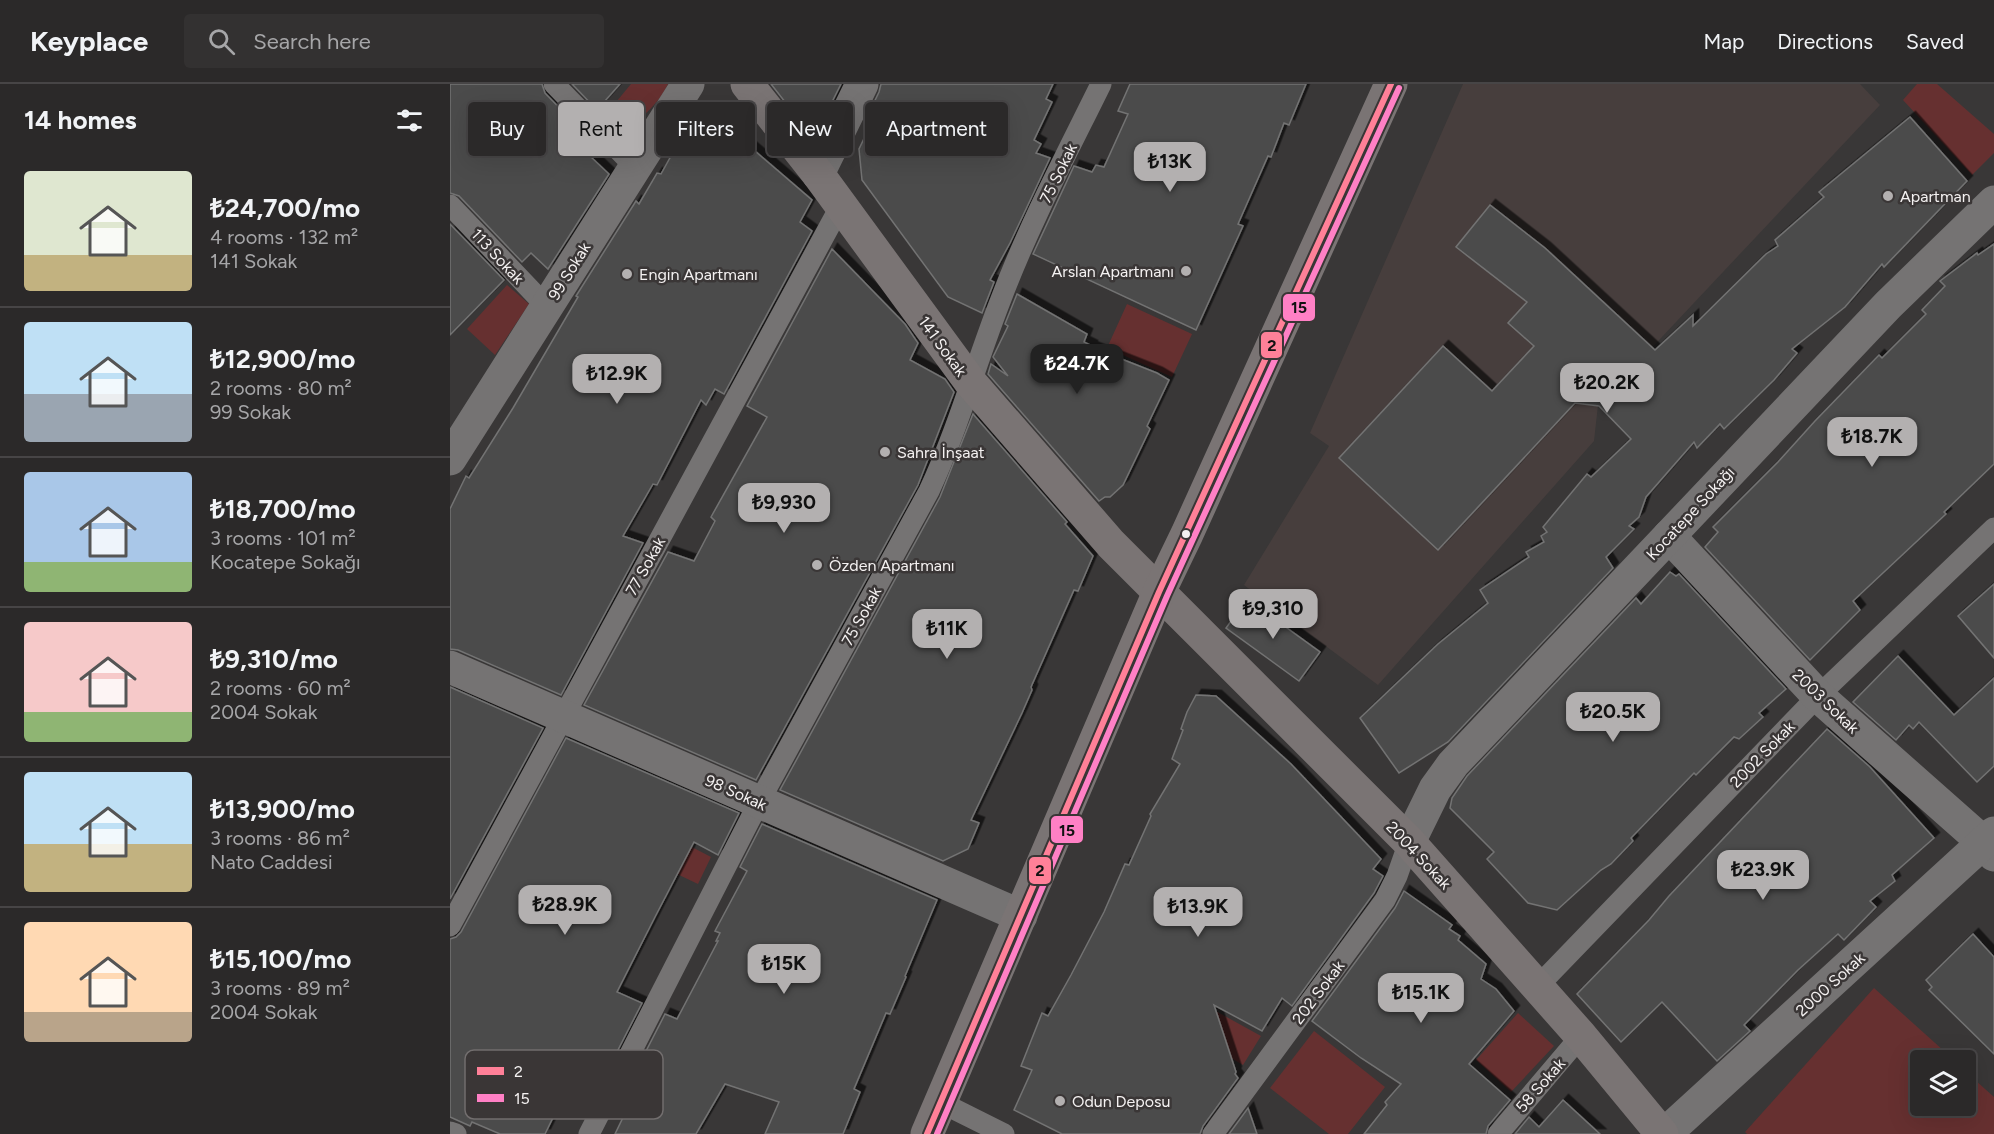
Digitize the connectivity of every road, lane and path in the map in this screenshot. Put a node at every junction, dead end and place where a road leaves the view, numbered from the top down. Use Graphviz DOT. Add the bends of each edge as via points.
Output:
graph roads {
  1 [pos="554,84"];
  2 [pos="688,84"];
  3 [pos="747,84"];
  4 [pos="862,84"];
  5 [pos="1101,84"];
  6 [pos="1391,84"];
  7 [pos="635,167"];
  8 [pos="818,174"];
  9 [pos="1994,202"];
  10 [pos="450,205"];
  11 [pos="841,206"];
  12 [pos="547,307"];
  13 [pos="970,383"];
  14 [pos="455,439"];
  15 [pos="1994,528"];
  16 [pos="1669,536"];
  17 [pos="1159,592"];
  18 [pos="450,667"];
  19 [pos="1818,696"];
  20 [pos="564,716"];
  21 [pos="759,802"];
  22 [pos="1409,842"];
  23 [pos="1991,844"];
  24 [pos="1021,916"];
  25 [pos="450,926"];
  26 [pos="1537,987"];
  27 [pos="1581,1036"];
  28 [pos="632,1050"];
  29 [pos="942,1102"];
  30 [pos="597,1119"];
  31 [pos="450,1132"];
  32 [pos="456,1134"];
  33 [pos="589,1134"];
  34 [pos="927,1134"];
  35 [pos="1004,1134"];
  36 [pos="1213,1134"];
  37 [pos="1498,1134"];
  38 [pos="1664,1134"];
  1 -- 7 [label="lane"];
  2 -- 7 [label="street, 99 Sokak"];
  3 -- 8 [label="street, 141 Sokak"];
  4 -- 8 [label="street"];
  5 -- 13 [label="lane, 75 Sokak" via="1031,227"];
  6 -- 17 [label="street"];
  7 -- 12 [label="street, 99 Sokak"];
  8 -- 11 [label="street, 141 Sokak"];
  9 -- 16 [label="street, Kocatepe Sokağı" via="1888,304"];
  10 -- 12 [label="lane, 113 Sokak"];
  11 -- 13 [label="street, 141 Sokak"];
  11 -- 20 [label="lane, 77 Sokak"];
  12 -- 14 [label="street, 99 Sokak"];
  13 -- 17 [label="street, 141 Sokak" via="1111,544"];
  13 -- 21 [label="lane, 75 Sokak" via="929,491"];
  15 -- 19 [label="lane, 2002 Sokak"];
  16 -- 19 [label="street, 2003 Sokak"];
  16 -- 22 [label="street, Kocatepe Sokağı" via="1453,764 1434,789"];
  17 -- 22 [label="street, 2004 Sokak"];
  17 -- 24 [label="street"];
  18 -- 20 [label="street, 98 Sokak"];
  19 -- 23 [label="street, 2003 Sokak"];
  19 -- 26 [label="lane, 2002 Sokak"];
  20 -- 21 [label="street, 98 Sokak"];
  20 -- 25 [label="lane, 77 Sokak"];
  21 -- 24 [label="street, 98 Sokak"];
  21 -- 28 [label="lane, 75 Sokak"];
  22 -- 26 [label="street, 2004 Sokak"];
  22 -- 36 [label="lane, 202 Sokak" via="1384,900"];
  23 -- 38 [label="street, 2000 Sokak"];
  24 -- 29 [label="street"];
  26 -- 27 [label="street, 2004 Sokak"];
  27 -- 37 [label="lane, 58 Sokak"];
  27 -- 38 [label="street, 2004 Sokak"];
  29 -- 34 [label="street"];
  29 -- 35 [label="lane"];
  30 -- 33 [label="lane, 75 Sokak"];
  31 -- 32 [label="lane"];
}
